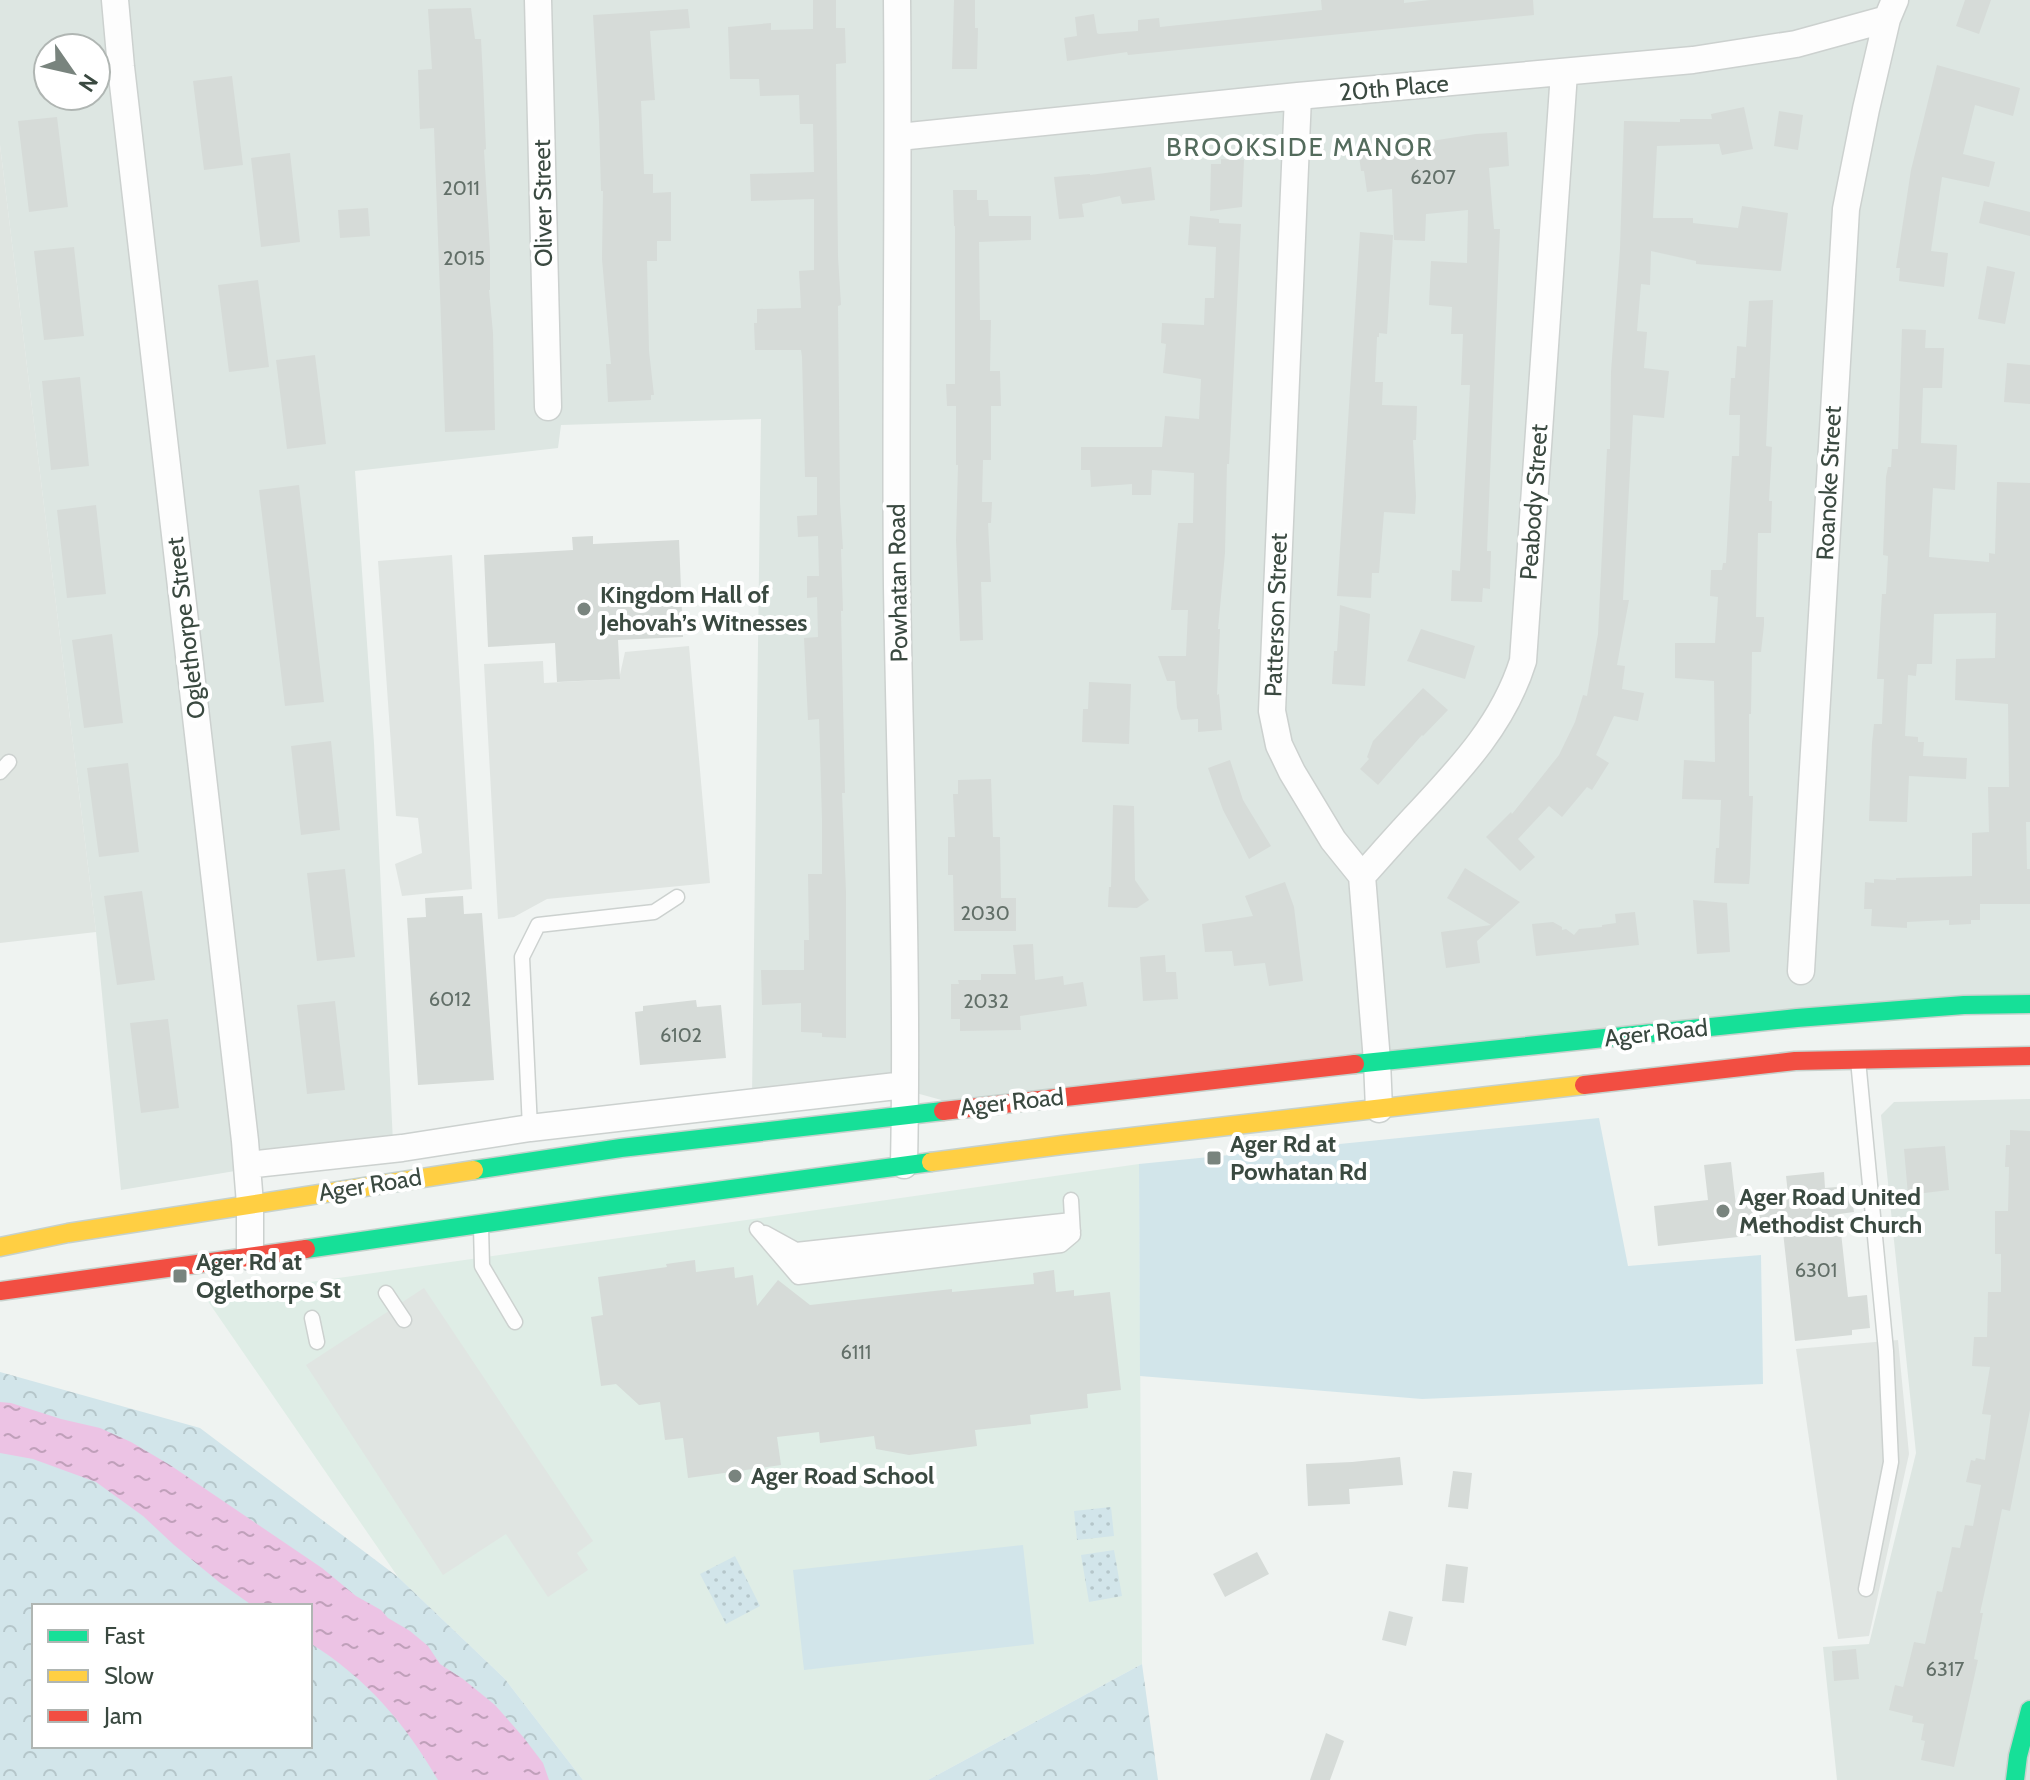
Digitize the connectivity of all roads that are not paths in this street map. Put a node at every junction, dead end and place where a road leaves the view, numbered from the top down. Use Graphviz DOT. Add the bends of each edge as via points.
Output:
graph roads {
  1 [pos="115,0"];
  2 [pos="538,0"];
  3 [pos="897,0"];
  4 [pos="1891,10"];
  5 [pos="1564,73"];
  6 [pos="1298,96"];
  7 [pos="899,137"];
  8 [pos="548,407"];
  9 [pos="1362,876"];
  10 [pos="677,897"];
  11 [pos="1801,971"];
  12 [pos="2030,1004"];
  13 [pos="2030,1056"];
  14 [pos="1858,1060"];
  15 [pos="1377,1061"];
  16 [pos="905,1085"];
  17 [pos="1379,1109"];
  18 [pos="905,1114"];
  19 [pos="530,1128"];
  20 [pos="247,1165"];
  21 [pos="904,1165"];
  22 [pos="1071,1200"];
  23 [pos="250,1204"];
  24 [pos="480,1224"];
  25 [pos="1072,1226"];
  26 [pos="0,1247"];
  27 [pos="250,1257"];
  28 [pos="0,1291"];
  29 [pos="386,1293"];
  30 [pos="312,1318"];
  31 [pos="404,1320"];
  32 [pos="515,1322"];
  33 [pos="317,1342"];
  34 [pos="1866,1589"];
  35 [pos="2030,1710"];
  36 [pos="2015,1780"];
  1 -- 20 [label="street, Oglethorpe Street"];
  2 -- 8 [label="street, Oliver Street"];
  3 -- 7 [label="street, Powhatan Road"];
  4 -- 5 [label="street, 20th Place" via="1820,38 1781,46"];
  4 -- 11 [label="street, Roanoke Street" via="1846,209"];
  5 -- 6 [label="street, 20th Place"];
  5 -- 9 [label="street, Peabody Street" via="1523,661 1487,735"];
  6 -- 7 [label="street, 20th Place"];
  6 -- 9 [label="street, Patterson Street" via="1272,711 1292,772"];
  7 -- 16 [label="street, Powhatan Road" via="897,583"];
  9 -- 15 [label="street"];
  10 -- 19 [label="lane" via="654,912 538,925 522,957"];
  12 -- 15 [label="main road, Ager Road" via="1797,1018"];
  13 -- 14 [label="main road, Ager Road"];
  14 -- 17 [label="main road, Ager Road" via="1795,1061"];
  14 -- 34 [label="lane" via="1886,1351 1891,1462"];
  15 -- 17 [label="street"];
  15 -- 18 [label="main road, Ager Road"];
  16 -- 18 [label="street, Powhatan Road"];
  16 -- 19 [label="street, Ager Road"];
  17 -- 21 [label="main road, Ager Road"];
  18 -- 21 [label="street, Powhatan Road"];
  18 -- 23 [label="main road, Ager Road" via="621,1148"];
  19 -- 20 [label="street, Ager Road"];
  20 -- 23 [label="street, Oglethorpe Street"];
  21 -- 24 [label="main road, Ager Road"];
  22 -- 25 [label="lane"];
  23 -- 26 [label="main road, Ager Road"];
  23 -- 27 [label="street, Oglethorpe Street"];
  24 -- 27 [label="main road, Ager Road"];
  24 -- 32 [label="lane" via="482,1266"];
  25 -- 25 [label="lane" via="1073,1235 1061,1245 798,1277 757,1229 796,1250"];
  27 -- 28 [label="main road, Ager Road"];
  29 -- 31 [label="lane"];
  30 -- 33 [label="lane"];
  35 -- 36 [label="main road"];
}
